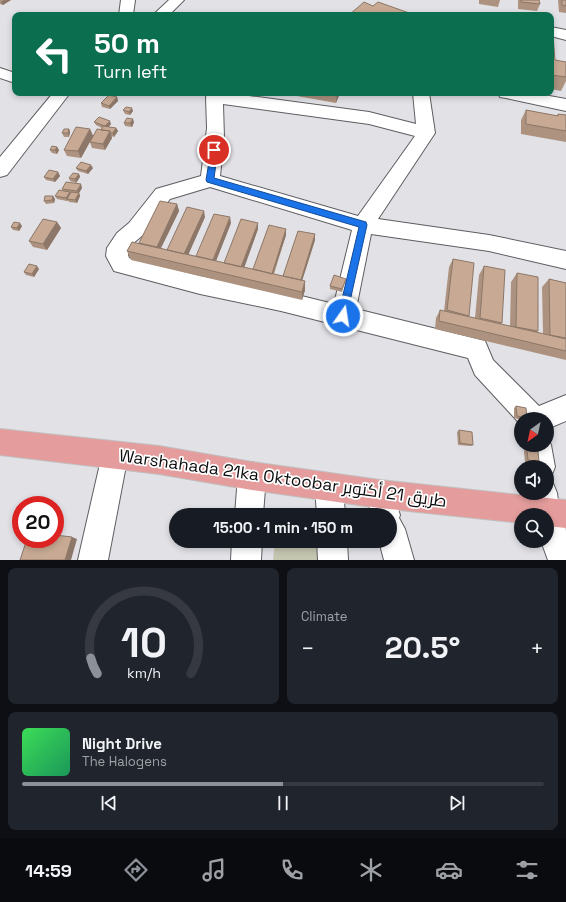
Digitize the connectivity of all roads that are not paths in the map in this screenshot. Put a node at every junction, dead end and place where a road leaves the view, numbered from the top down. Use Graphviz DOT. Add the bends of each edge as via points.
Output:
graph roads {
  1 [pos="128,0"];
  2 [pos="177,0"];
  3 [pos="126,12"];
  4 [pos="163,12"];
  5 [pos="554,32"];
  6 [pos="566,35"];
  7 [pos="0,73"];
  8 [pos="12,77"];
  9 [pos="56,96"];
  10 [pos="216,96"];
  11 [pos="223,96"];
  12 [pos="421,96"];
  13 [pos="521,96"];
  14 [pos="566,105"];
  15 [pos="426,133"];
  16 [pos="0,170"];
  17 [pos="210,180"];
  18 [pos="363,225"];
  19 [pos="566,260"];
  20 [pos="343,316"];
  21 [pos="566,408"];
  22 [pos="526,412"];
  23 [pos="554,413"];
  24 [pos="0,442"];
  25 [pos="115,455"];
  26 [pos="252,476"];
  27 [pos="329,487"];
  28 [pos="383,505"];
  29 [pos="250,508"];
  30 [pos="330,508"];
  31 [pos="520,508"];
  32 [pos="554,528"];
  33 [pos="247,548"];
  34 [pos="332,548"];
  35 [pos="396,548"];
  36 [pos="93,560"];
  37 [pos="246,560"];
  38 [pos="333,560"];
  39 [pos="399,560"];
  40 [pos="563,560"];
  1 -- 3 [label="street"];
  2 -- 4 [label="street"];
  5 -- 6 [label="street"];
  7 -- 8 [label="street"];
  9 -- 16 [label="street"];
  10 -- 17 [label="street" via="217,135"];
  11 -- 15 [label="street" via="369,118"];
  12 -- 15 [label="street"];
  13 -- 14 [label="street"];
  15 -- 18 [label="street"];
  17 -- 18 [label="street"];
  17 -- 20 [label="street" via="163,194 118,248 117,256 122,265"];
  18 -- 19 [label="street" via="489,243"];
  18 -- 20 [label="street"];
  20 -- 22 [label="street" via="477,349 484,367"];
  21 -- 23 [label="street"];
  24 -- 25 [label="main road, Warshahada 21ka Oktoobar طريق 21 أكتوبر"];
  25 -- 26 [label="main road, Warshahada 21ka Oktoobar طريق 21 أكتوبر"];
  25 -- 36 [label="street"];
  26 -- 27 [label="main road, Warshahada 21ka Oktoobar طريق 21 أكتوبر"];
  26 -- 29 [label="street"];
  27 -- 28 [label="main road, Warshahada 21ka Oktoobar طريق 21 أكتوبر"];
  27 -- 30 [label="street"];
  28 -- 31 [label="main road, Warshahada 21ka Oktoobar طريق 21 أكتوبر" via="422,498"];
  32 -- 40 [label="street"];
  33 -- 37 [label="street"];
  34 -- 38 [label="street"];
  35 -- 39 [label="street"];
}
